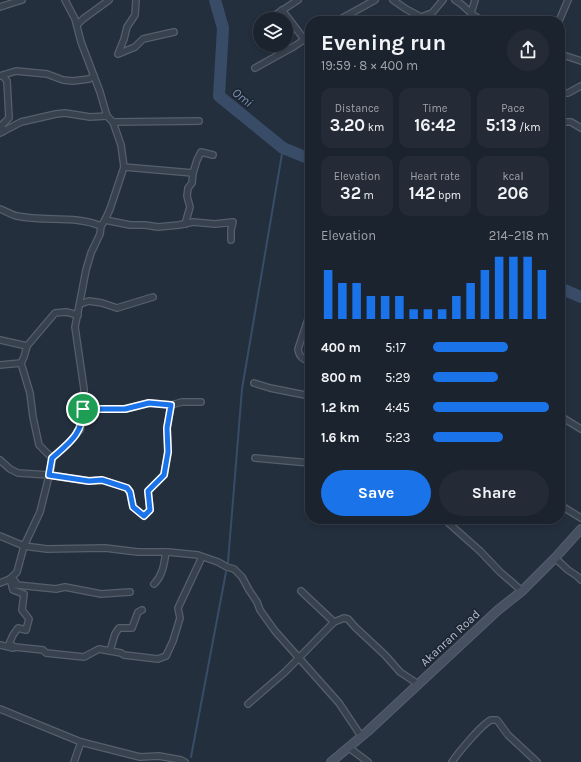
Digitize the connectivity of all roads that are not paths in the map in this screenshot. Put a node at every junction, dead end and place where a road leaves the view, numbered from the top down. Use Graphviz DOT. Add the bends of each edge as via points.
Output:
graph roads {
  1 [pos="22,0"];
  2 [pos="65,0"];
  3 [pos="109,0"];
  4 [pos="136,0"];
  5 [pos="298,0"];
  6 [pos="375,0"];
  7 [pos="393,0"];
  8 [pos="443,0"];
  9 [pos="456,0"];
  10 [pos="475,0"];
  11 [pos="568,0"];
  12 [pos="0,7"];
  13 [pos="282,10"];
  14 [pos="279,12"];
  15 [pos="471,14"];
  16 [pos="346,16"];
  17 [pos="419,16"];
  18 [pos="424,16"];
  19 [pos="474,16"];
  20 [pos="561,16"];
  21 [pos="77,26"];
  22 [pos="174,32"];
  23 [pos="304,39"];
  24 [pos="565,56"];
  25 [pos="581,61"];
  26 [pos="255,68"];
  27 [pos="2,76"];
  28 [pos="94,76"];
  29 [pos="581,86"];
  30 [pos="565,92"];
  31 [pos="107,116"];
  32 [pos="199,121"];
  33 [pos="113,122"];
  34 [pos="565,122"];
  35 [pos="581,128"];
  36 [pos="1,133"];
  37 [pos="213,155"];
  38 [pos="124,167"];
  39 [pos="193,173"];
  40 [pos="0,209"];
  41 [pos="106,220"];
  42 [pos="185,224"];
  43 [pos="101,226"];
  44 [pos="231,240"];
  45 [pos="153,296"];
  46 [pos="80,304"];
  47 [pos="78,315"];
  48 [pos="305,328"];
  49 [pos="0,340"];
  50 [pos="27,346"];
  51 [pos="305,360"];
  52 [pos="21,363"];
  53 [pos="0,364"];
  54 [pos="254,383"];
  55 [pos="305,395"];
  56 [pos="201,402"];
  57 [pos="171,405"];
  58 [pos="83,409"];
  59 [pos="565,419"];
  60 [pos="581,429"];
  61 [pos="52,458"];
  62 [pos="255,458"];
  63 [pos="0,460"];
  64 [pos="305,463"];
  65 [pos="49,475"];
  66 [pos="565,508"];
  67 [pos="581,518"];
  68 [pos="450,524"];
  69 [pos="581,529"];
  70 [pos="0,536"];
  71 [pos="24,546"];
  72 [pos="166,552"];
  73 [pos="202,556"];
  74 [pos="555,558"];
  75 [pos="10,579"];
  76 [pos="581,580"];
  77 [pos="0,583"];
  78 [pos="154,584"];
  79 [pos="522,590"];
  80 [pos="301,591"];
  81 [pos="130,592"];
  82 [pos="142,610"];
  83 [pos="334,622"];
  84 [pos="0,645"];
  85 [pos="15,647"];
  86 [pos="110,651"];
  87 [pos="299,659"];
  88 [pos="418,684"];
  89 [pos="248,704"];
  90 [pos="0,709"];
  91 [pos="361,736"];
  92 [pos="81,742"];
  93 [pos="348,747"];
  94 [pos="74,762"];
  95 [pos="185,762"];
  96 [pos="331,762"];
  97 [pos="368,762"];
  98 [pos="452,762"];
  99 [pos="537,762"];
  1 -- 12 [label="street"];
  2 -- 21 [label="street" via="70,6"];
  3 -- 21 [label="street"];
  4 -- 22 [label="street" via="135,15 127,27 118,54 135,47 143,39"];
  5 -- 13 [label="street"];
  6 -- 16 [label="street"];
  7 -- 17 [label="street"];
  8 -- 18 [label="street" via="432,13"];
  9 -- 15 [label="street"];
  10 -- 15 [label="street"];
  11 -- 20 [label="street"];
  13 -- 14 [label="street"];
  13 -- 23 [label="street"];
  15 -- 19 [label="street"];
  21 -- 28 [label="street"];
  23 -- 26 [label="street"];
  24 -- 25 [label="street"];
  27 -- 28 [label="street" via="16,71 47,74 73,81"];
  27 -- 36 [label="street" via="7,80 10,111 9,118 2,125"];
  28 -- 31 [label="street"];
  29 -- 30 [label="street"];
  31 -- 33 [label="street"];
  31 -- 36 [label="street" via="56,114 21,122"];
  32 -- 33 [label="street"];
  33 -- 38 [label="street" via="121,145"];
  34 -- 35 [label="street" via="571,122"];
  37 -- 39 [label="street" via="201,152"];
  38 -- 39 [label="street"];
  38 -- 41 [label="street"];
  39 -- 42 [label="street" via="186,196 190,207"];
  40 -- 43 [label="street" via="16,216 74,219 94,222"];
  41 -- 42 [label="street" via="158,227"];
  41 -- 43 [label="street"];
  42 -- 44 [label="street" via="233,222"];
  43 -- 46 [label="street" via="86,270"];
  45 -- 46 [label="street" via="117,308 89,301"];
  46 -- 47 [label="street"];
  47 -- 50 [label="street" via="55,313"];
  47 -- 58 [label="street" via="75,327 84,389"];
  48 -- 51 [label="street" via="298,354"];
  49 -- 50 [label="street"];
  50 -- 52 [label="street"];
  52 -- 53 [label="street"];
  52 -- 61 [label="street" via="30,393 32,417 39,445"];
  54 -- 55 [label="street"];
  56 -- 57 [label="street"];
  57 -- 58 [label="street" via="149,403 125,409"];
  57 -- 65 [label="street" via="164,475 148,491 150,510 144,516 133,507 127,488 102,480 89,481"];
  58 -- 61 [label="street" via="80,430"];
  59 -- 60 [label="street"];
  61 -- 65 [label="street"];
  62 -- 64 [label="street"];
  63 -- 65 [label="street" via="18,473"];
  65 -- 71 [label="street" via="40,512"];
  66 -- 67 [label="street"];
  68 -- 79 [label="street"];
  69 -- 74 [label="main road, Akanran Road"];
  70 -- 71 [label="street"];
  71 -- 72 [label="street" via="47,549 105,548"];
  71 -- 75 [label="street" via="17,572"];
  72 -- 73 [label="street"];
  72 -- 78 [label="street" via="164,567"];
  73 -- 86 [label="street" via="178,608 180,618 166,656 147,659"];
  73 -- 87 [label="street" via="234,570 242,577 267,621"];
  74 -- 76 [label="street"];
  74 -- 79 [label="main road, Akanran Road"];
  75 -- 77 [label="street"];
  75 -- 81 [label="street" via="17,585 56,589 65,587 101,594"];
  75 -- 85 [label="street" via="13,590 24,594 22,610 29,619 26,630 18,628 13,635 9,644"];
  79 -- 88 [label="main road, Akanran Road"];
  80 -- 83 [label="street"];
  82 -- 86 [label="street" via="138,612 132,628 119,628"];
  83 -- 87 [label="street"];
  83 -- 88 [label="street" via="348,619 400,672"];
  84 -- 85 [label="street"];
  85 -- 86 [label="street" via="84,657 99,649"];
  87 -- 89 [label="street"];
  87 -- 91 [label="street" via="339,703"];
  88 -- 91 [label="main road, Akanran Road"];
  90 -- 92 [label="street"];
  91 -- 93 [label="main road, Akanran Road"];
  92 -- 94 [label="street"];
  92 -- 95 [label="street" via="140,757 159,756"];
  93 -- 96 [label="main road, Akanran Road"];
  93 -- 97 [label="street"];
  98 -- 99 [label="street" via="486,723 497,720 508,735"];
}
